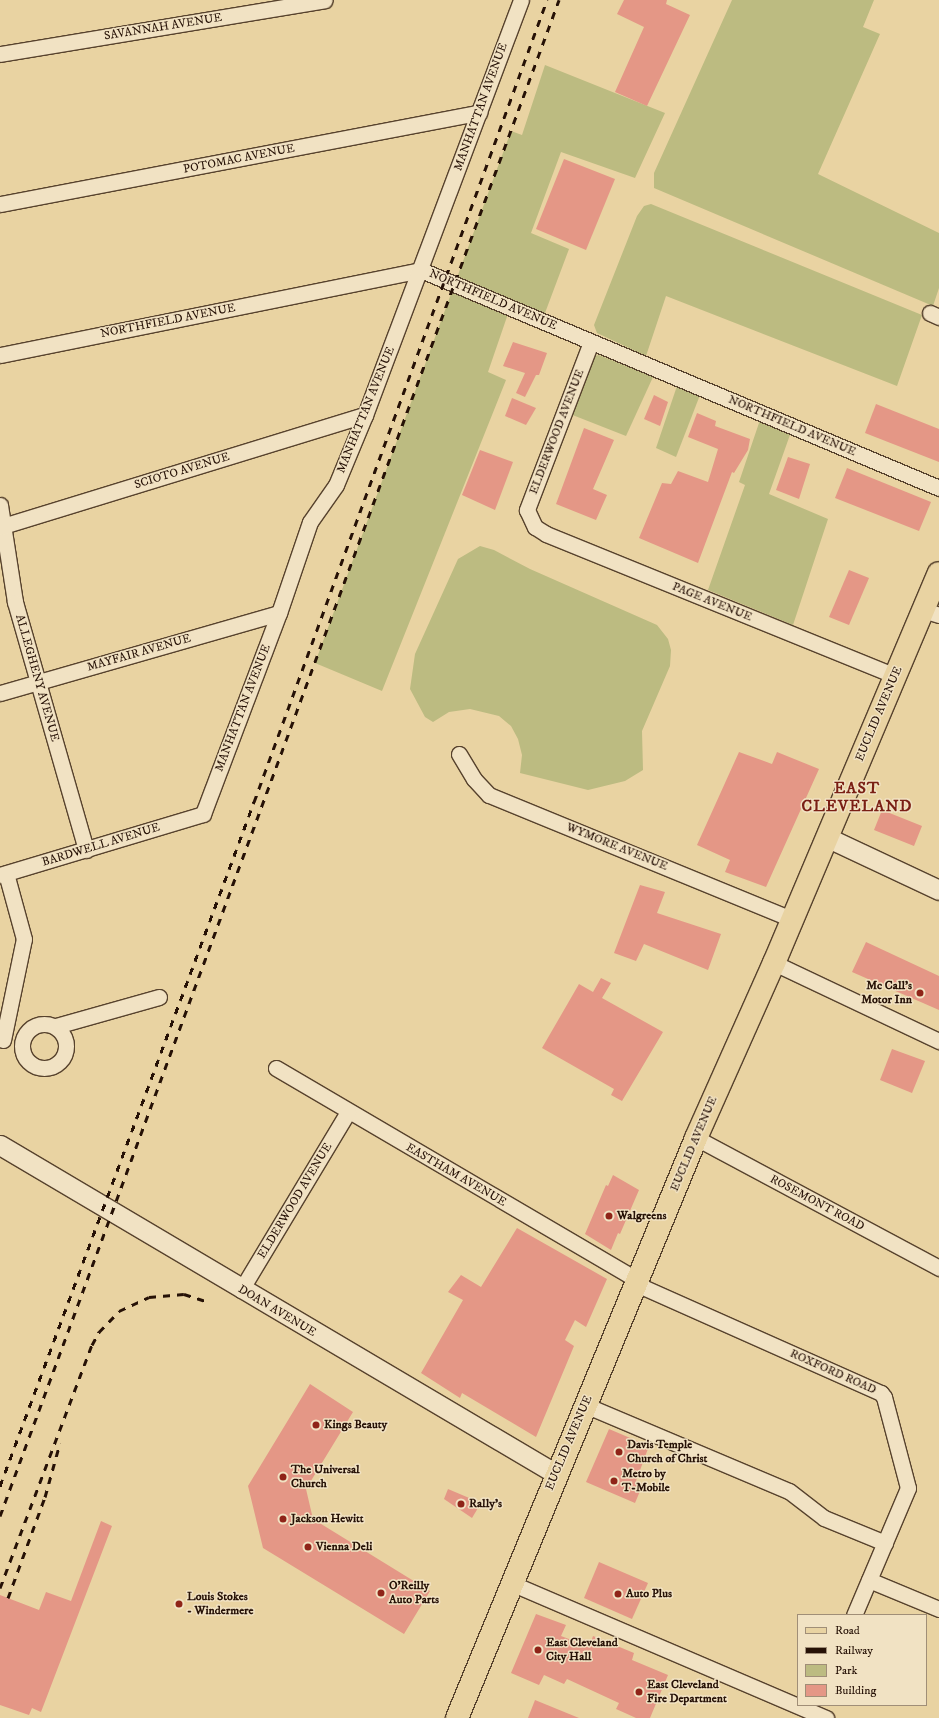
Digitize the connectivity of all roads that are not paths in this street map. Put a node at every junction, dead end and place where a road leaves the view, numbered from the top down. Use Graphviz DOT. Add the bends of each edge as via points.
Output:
graph roads {
  1 [pos="325,0"];
  2 [pos="521,0"];
  3 [pos="0,54"];
  4 [pos="479,113"];
  5 [pos="0,204"];
  6 [pos="421,270"];
  7 [pos="591,342"];
  8 [pos="0,355"];
  9 [pos="365,415"];
  10 [pos="939,488"];
  11 [pos="0,504"];
  12 [pos="531,522"];
  13 [pos="2,527"];
  14 [pos="939,573"];
  15 [pos="279,613"];
  16 [pos="931,613"];
  17 [pos="895,676"];
  18 [pos="37,682"];
  19 [pos="0,693"];
  20 [pos="459,754"];
  21 [pos="203,814"];
  22 [pos="826,837"];
  23 [pos="86,850"];
  24 [pos="3,874"];
  25 [pos="939,890"];
  26 [pos="792,919"];
  27 [pos="774,963"];
  28 [pos="159,997"];
  29 [pos="56,1026"];
  30 [pos="2,1039"];
  31 [pos="939,1041"];
  32 [pos="23,1051"];
  33 [pos="276,1068"];
  34 [pos="348,1112"];
  35 [pos="696,1138"];
  36 [pos="0,1145"];
  37 [pos="939,1268"];
  38 [pos="636,1282"];
  39 [pos="241,1290"];
  40 [pos="585,1405"];
  41 [pos="556,1474"];
  42 [pos="885,1543"];
  43 [pos="869,1580"];
  44 [pos="511,1583"];
  45 [pos="939,1609"];
  46 [pos="854,1614"];
  47 [pos="797,1703"];
  48 [pos="804,1706"];
  49 [pos="818,1712"];
  50 [pos="457,1718"];
  1 -- 3 [label="street, SAVANNAH AVENUE"];
  2 -- 4 [label="street, MANHATTAN AVENUE"];
  4 -- 5 [label="street, POTOMAC AVENUE"];
  4 -- 6 [label="street, MANHATTAN AVENUE"];
  6 -- 7 [label="street, NORTHFIELD AVENUE"];
  6 -- 8 [label="street, NORTHFIELD AVENUE"];
  6 -- 9 [label="street, MANHATTAN AVENUE"];
  7 -- 10 [label="street, NORTHFIELD AVENUE"];
  7 -- 12 [label="street, ELDERWOOD AVENUE" via="527,510"];
  9 -- 13 [label="street, SCIOTO AVENUE"];
  9 -- 15 [label="street, MANHATTAN AVENUE" via="336,485 310,522"];
  11 -- 13 [label="street, ALLEGHENY AVENUE"];
  12 -- 17 [label="street, PAGE AVENUE" via="546,534"];
  13 -- 18 [label="street, ALLEGHENY AVENUE" via="15,602"];
  14 -- 16 [label="main road, EUCLID AVENUE"];
  15 -- 18 [label="street, MAYFAIR AVENUE"];
  15 -- 21 [label="street, MANHATTAN AVENUE"];
  16 -- 17 [label="main road, EUCLID AVENUE"];
  17 -- 22 [label="main road, EUCLID AVENUE"];
  18 -- 19 [label="street, MAYFAIR AVENUE"];
  18 -- 23 [label="street, ALLEGHENY AVENUE"];
  20 -- 26 [label="street, WYMORE AVENUE" via="474,780 489,795"];
  21 -- 23 [label="street, BARDWELL AVENUE"];
  22 -- 25 [label="street"];
  22 -- 26 [label="main road, EUCLID AVENUE"];
  23 -- 24 [label="street, BARDWELL AVENUE"];
  24 -- 30 [label="street" via="24,939"];
  26 -- 27 [label="main road, EUCLID AVENUE"];
  27 -- 31 [label="street"];
  27 -- 35 [label="main road, EUCLID AVENUE"];
  28 -- 29 [label="street"];
  29 -- 32 [label="street" via="42,1023 29,1030 22,1043"];
  29 -- 32 [label="street" via="65,1036 67,1043 59,1062 53,1066 38,1067 26,1058"];
  30 -- 32 [label="street"];
  33 -- 34 [label="street, EASTHAM AVENUE"];
  34 -- 38 [label="street, EASTHAM AVENUE"];
  34 -- 39 [label="street, ELDERWOOD AVENUE"];
  35 -- 37 [label="street, ROSEMONT ROAD"];
  35 -- 38 [label="main road, EUCLID AVENUE"];
  36 -- 39 [label="street, DOAN AVENUE"];
  38 -- 40 [label="main road, EUCLID AVENUE"];
  38 -- 42 [label="street, ROXFORD ROAD" via="881,1393 908,1488"];
  39 -- 41 [label="street, DOAN AVENUE"];
  40 -- 41 [label="main road, EUCLID AVENUE"];
  40 -- 42 [label="street" via="789,1491 824,1518"];
  41 -- 44 [label="main road, EUCLID AVENUE"];
  42 -- 43 [label="street, ROXFORD ROAD"];
  43 -- 45 [label="street"];
  43 -- 46 [label="street, ROXFORD ROAD"];
  44 -- 47 [label="street"];
  44 -- 50 [label="main road, EUCLID AVENUE"];
  48 -- 49 [label="street"];
}
